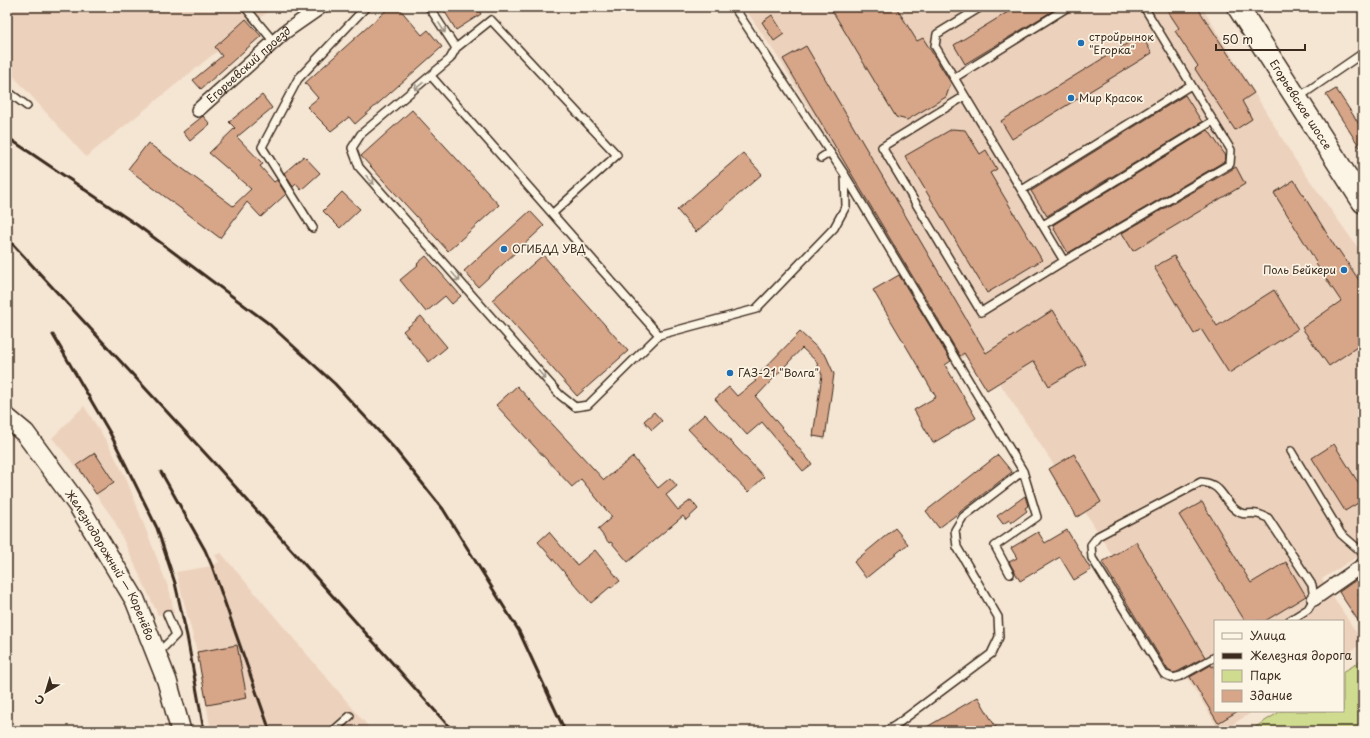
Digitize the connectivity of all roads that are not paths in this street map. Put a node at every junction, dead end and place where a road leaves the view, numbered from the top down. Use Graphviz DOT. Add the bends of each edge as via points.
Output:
graph roads {
  1 [pos="245,7"];
  2 [pos="321,7"];
  3 [pos="366,7"];
  4 [pos="429,7"];
  5 [pos="734,7"];
  6 [pos="981,7"];
  7 [pos="1068,7"];
  8 [pos="1144,7"];
  9 [pos="1238,7"];
  10 [pos="274,42"];
  11 [pos="456,48"];
  12 [pos="1363,53"];
  13 [pos="431,76"];
  14 [pos="954,78"];
  15 [pos="1191,85"];
  16 [pos="7,91"];
  17 [pos="965,96"];
  18 [pos="1296,99"];
  19 [pos="28,106"];
  20 [pos="198,110"];
  21 [pos="1213,121"];
  22 [pos="830,152"];
  23 [pos="821,158"];
  24 [pos="845,175"];
  25 [pos="1022,190"];
  26 [pos="1363,202"];
  27 [pos="553,213"];
  28 [pos="1043,225"];
  29 [pos="313,228"];
  30 [pos="1064,261"];
  31 [pos="659,335"];
  32 [pos="7,418"];
  33 [pos="1291,451"];
  34 [pos="1023,471"];
  35 [pos="1363,553"];
  36 [pos="1363,565"];
  37 [pos="1010,574"];
  38 [pos="1314,598"];
  39 [pos="167,614"];
  40 [pos="1291,620"];
  41 [pos="157,654"];
  42 [pos="1214,658"];
  43 [pos="350,716"];
  44 [pos="181,731"];
  45 [pos="333,731"];
  46 [pos="886,731"];
  1 -- 10 [label="lane"];
  2 -- 10 [label="street, Егорьевский проезд"];
  3 -- 29 [label="lane" via="298,79 262,147"];
  4 -- 11 [label="lane, one-way"];
  5 -- 22 [label="lane"];
  6 -- 14 [label="lane" via="937,34 935,46"];
  7 -- 14 [label="lane"];
  8 -- 15 [label="lane"];
  9 -- 18 [label="main road, Егорьевское шоссе"];
  10 -- 20 [label="street, Егорьевский проезд"];
  11 -- 13 [label="lane" via="450,59"];
  11 -- 27 [label="lane" via="491,20 617,155"];
  12 -- 18 [label="lane"];
  13 -- 27 [label="lane"];
  13 -- 31 [label="lane, one-way" via="361,134 352,148 358,167 560,395 576,407 588,405"];
  14 -- 17 [label="lane"];
  15 -- 21 [label="lane"];
  15 -- 25 [label="lane"];
  16 -- 19 [label="lane"];
  17 -- 25 [label="lane"];
  17 -- 30 [label="lane" via="882,147 981,312"];
  18 -- 26 [label="main road, Егорьевское шоссе"];
  21 -- 28 [label="lane"];
  21 -- 30 [label="lane" via="1231,150 1230,164"];
  22 -- 23 [label="lane"];
  22 -- 24 [label="lane"];
  24 -- 31 [label="lane" via="846,206 834,228 756,309"];
  24 -- 34 [label="lane"];
  25 -- 28 [label="lane"];
  27 -- 31 [label="lane"];
  28 -- 30 [label="lane"];
  32 -- 41 [label="main road, Железнодорожный — Коренёво" via="24,433 78,505 135,600"];
  33 -- 35 [label="lane" via="1341,534"];
  34 -- 37 [label="lane" via="1037,517 995,546"];
  34 -- 46 [label="lane" via="963,517 955,530 957,547 998,617 999,637 991,654"];
  36 -- 38 [label="street"];
  38 -- 40 [label="lane" via="1308,609"];
  38 -- 42 [label="lane" via="1312,585 1268,518 1257,514 1243,515 1234,509 1218,487 1210,483 1201,482 1098,536 1090,545 1092,558 1164,674 1173,678 1181,676"];
  39 -- 41 [label="lane" via="176,635"];
  41 -- 44 [label="main road, Железнодорожный — Коренёво"];
  43 -- 45 [label="lane"];
}
